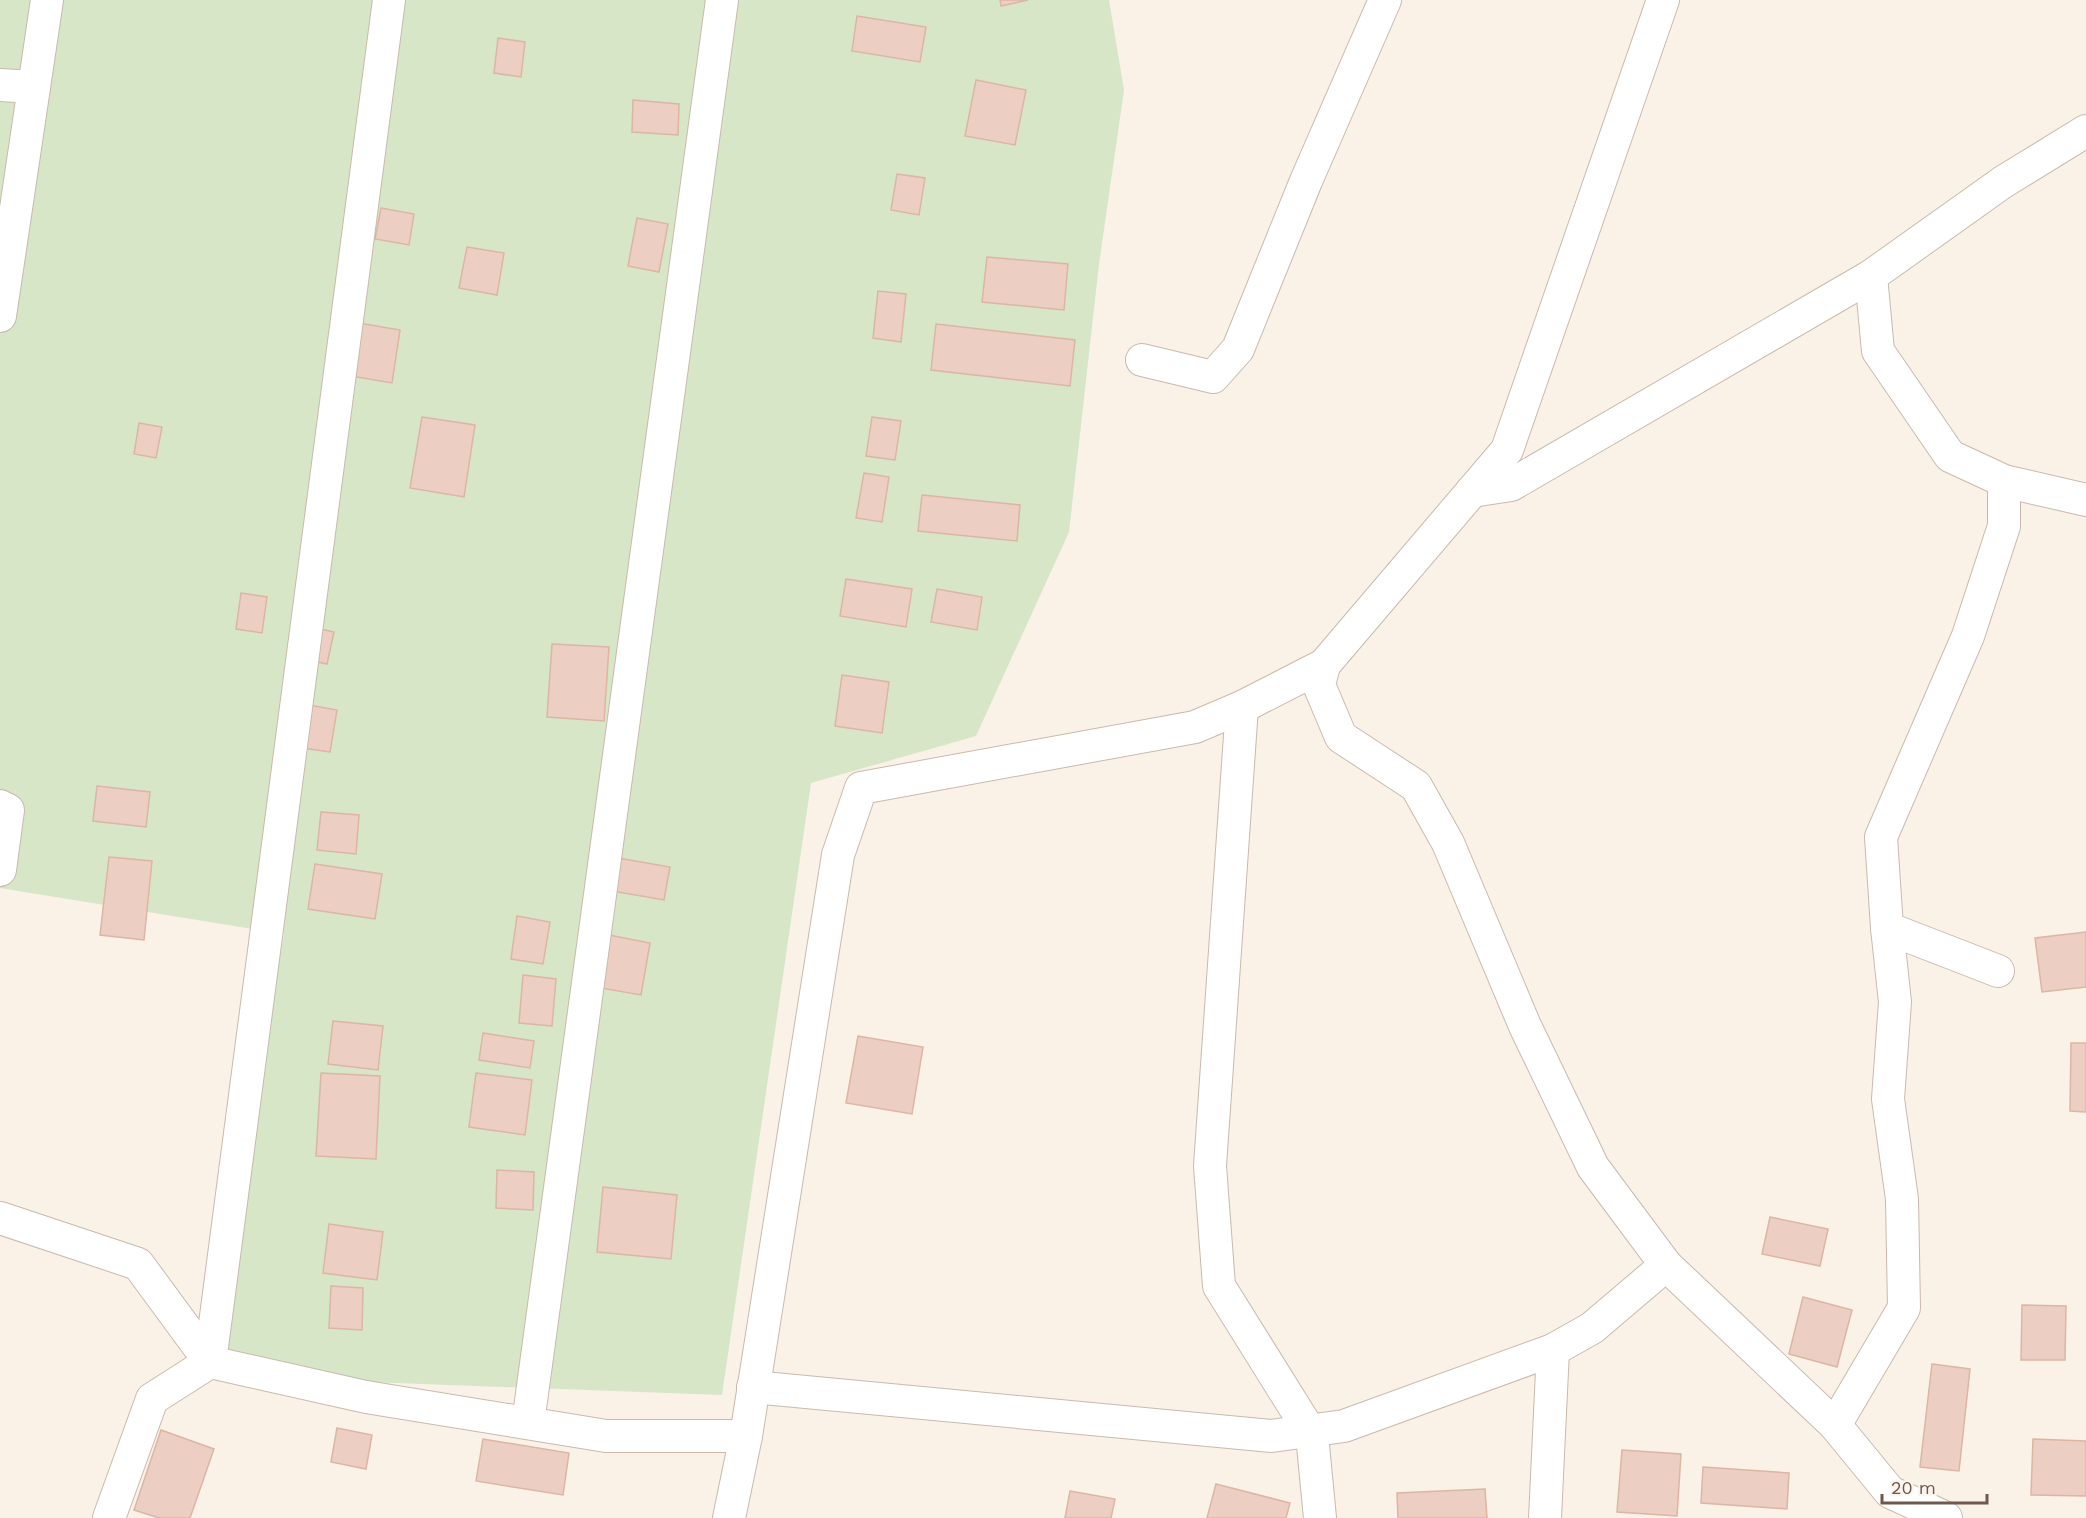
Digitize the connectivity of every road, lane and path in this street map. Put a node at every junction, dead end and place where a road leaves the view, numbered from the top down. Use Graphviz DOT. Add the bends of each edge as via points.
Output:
graph roads {
  1 [pos="47,0"];
  2 [pos="389,0"];
  3 [pos="722,0"];
  4 [pos="1385,0"];
  5 [pos="1663,0"];
  6 [pos="0,85"];
  7 [pos="34,87"];
  8 [pos="2086,131"];
  9 [pos="1871,276"];
  10 [pos="0,316"];
  11 [pos="1142,360"];
  12 [pos="2004,481"];
  13 [pos="1472,490"];
  14 [pos="2086,500"];
  15 [pos="1324,665"];
  16 [pos="1242,707"];
  17 [pos="0,806"];
  18 [pos="0,870"];
  19 [pos="1887,928"];
  20 [pos="1998,971"];
  21 [pos="0,1218"];
  22 [pos="1666,1265"];
  23 [pos="1553,1350"];
  24 [pos="210,1362"];
  25 [pos="753,1387"];
  26 [pos="528,1423"];
  27 [pos="1835,1425"];
  28 [pos="1310,1431"];
  29 [pos="746,1436"];
  30 [pos="110,1518"];
  31 [pos="729,1518"];
  32 [pos="1320,1518"];
  33 [pos="1545,1518"];
  34 [pos="1946,1518"];
  1 -- 7 [label="street"];
  2 -- 24 [label="street"];
  3 -- 26 [label="street"];
  4 -- 11 [label="street" via="1306,181 1239,349 1213,377"];
  5 -- 13 [label="street" via="1507,450"];
  6 -- 7 [label="street"];
  7 -- 10 [label="street"];
  8 -- 9 [label="street" via="2003,182"];
  9 -- 12 [label="street" via="1878,351 1950,456"];
  9 -- 13 [label="street" via="1510,485"];
  12 -- 14 [label="street"];
  12 -- 19 [label="street" via="2004,526 1968,636 1881,837"];
  13 -- 15 [label="street"];
  15 -- 16 [label="street"];
  15 -- 22 [label="street" via="1319,686 1341,737 1416,786 1448,843 1525,1026 1593,1167"];
  16 -- 25 [label="street" via="1195,727 861,788 838,855"];
  16 -- 28 [label="street" via="1210,1166 1220,1286"];
  17 -- 18 [label="street" via="8,810"];
  19 -- 20 [label="street"];
  19 -- 27 [label="street" via="1895,1002 1888,1099 1902,1199 1904,1308"];
  21 -- 24 [label="street" via="138,1264"];
  22 -- 23 [label="street" via="1592,1328"];
  22 -- 27 [label="street"];
  23 -- 28 [label="street" via="1344,1426"];
  23 -- 33 [label="street"];
  24 -- 26 [label="street" via="366,1397"];
  24 -- 30 [label="street" via="152,1399"];
  25 -- 28 [label="street" via="1272,1436"];
  25 -- 29 [label="street"];
  26 -- 29 [label="street" via="606,1436"];
  27 -- 34 [label="street" via="1890,1492"];
  28 -- 32 [label="street"];
  29 -- 31 [label="street"];
}
